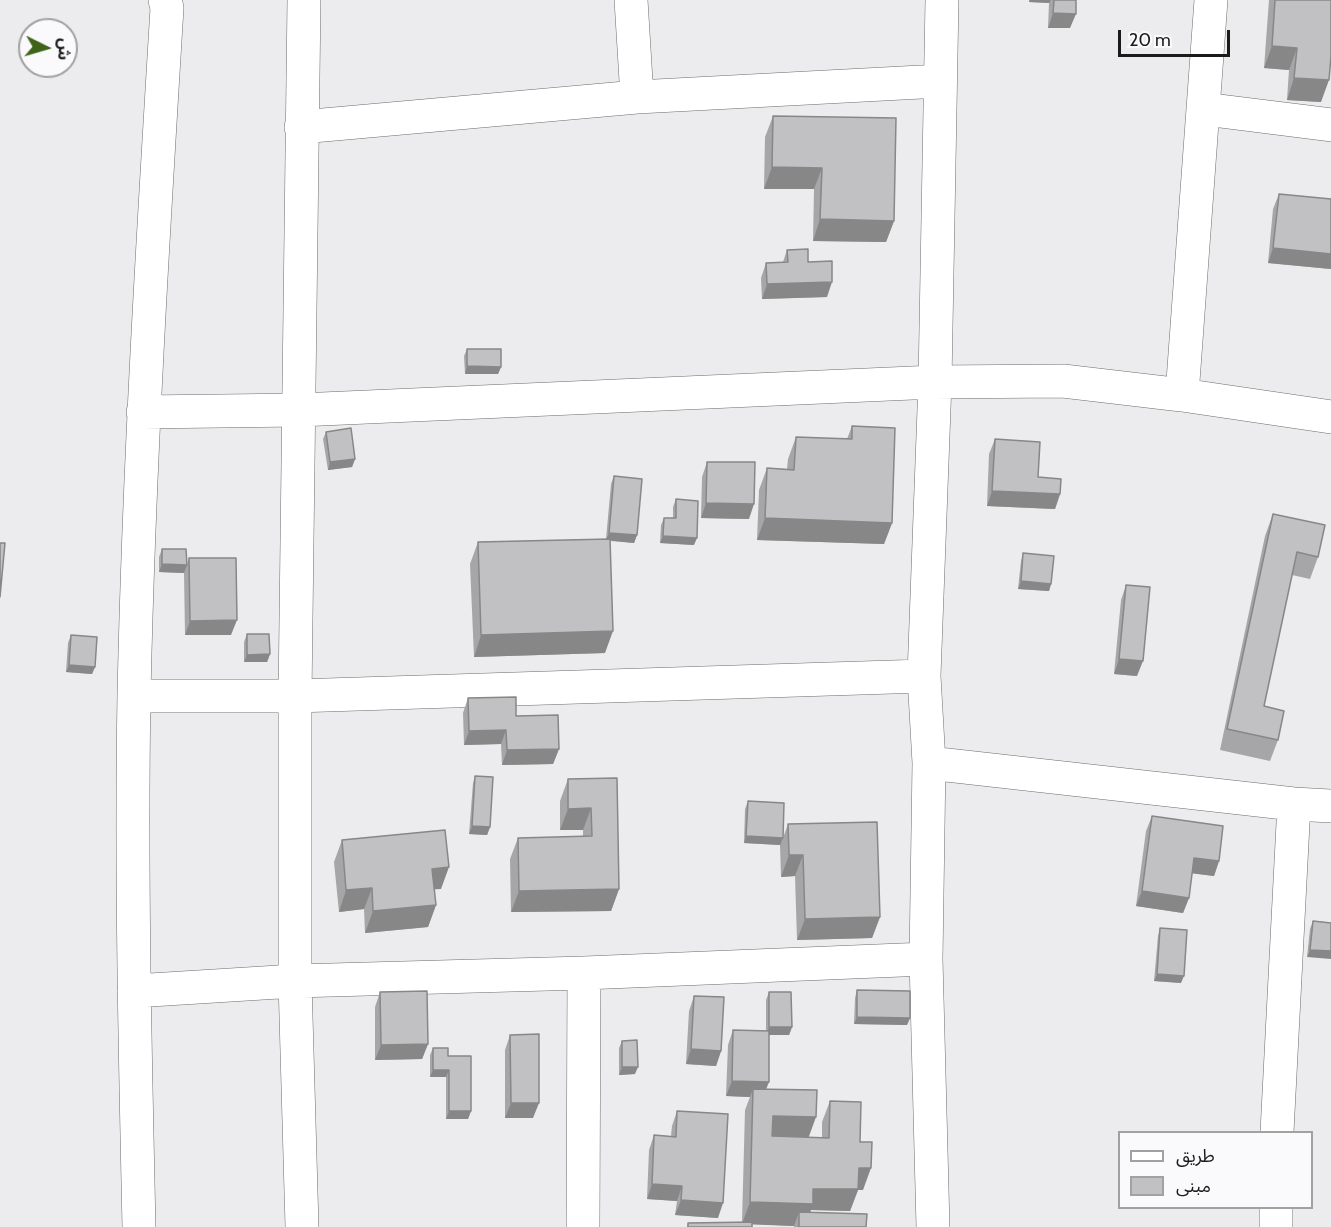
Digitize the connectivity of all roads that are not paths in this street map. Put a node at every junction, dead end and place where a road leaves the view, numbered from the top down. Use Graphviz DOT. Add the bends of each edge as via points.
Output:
graph roads {
  1 [pos="165,0"];
  2 [pos="304,0"];
  3 [pos="631,0"];
  4 [pos="942,0"];
  5 [pos="1211,0"];
  6 [pos="940,81"];
  7 [pos="637,97"];
  8 [pos="1204,109"];
  9 [pos="1331,125"];
  10 [pos="301,127"];
  11 [pos="935,382"];
  12 [pos="1182,395"];
  13 [pos="299,410"];
  14 [pos="143,412"];
  15 [pos="1331,417"];
  16 [pos="924,676"];
  17 [pos="134,696"];
  18 [pos="295,696"];
  19 [pos="929,763"];
  20 [pos="1294,804"];
  21 [pos="1331,806"];
  22 [pos="926,959"];
  23 [pos="584,973"];
  24 [pos="295,981"];
  25 [pos="134,991"];
  26 [pos="1277,1131"];
  27 [pos="1276,1209"];
  28 [pos="139,1227"];
  29 [pos="302,1227"];
  30 [pos="583,1227"];
  31 [pos="933,1227"];
  32 [pos="1276,1227"];
  1 -- 14 [label="street"];
  2 -- 10 [label="street"];
  3 -- 7 [label="street"];
  4 -- 6 [label="street"];
  5 -- 8 [label="street"];
  6 -- 7 [label="street"];
  6 -- 11 [label="street"];
  7 -- 10 [label="street"];
  8 -- 9 [label="street"];
  8 -- 12 [label="street"];
  10 -- 13 [label="street"];
  11 -- 12 [label="street" via="1063,381"];
  11 -- 13 [label="street"];
  11 -- 16 [label="street"];
  12 -- 15 [label="street"];
  13 -- 14 [label="street"];
  13 -- 18 [label="street"];
  14 -- 17 [label="street"];
  16 -- 18 [label="street"];
  16 -- 19 [label="street"];
  17 -- 18 [label="street"];
  17 -- 25 [label="street"];
  18 -- 24 [label="street"];
  19 -- 20 [label="street"];
  19 -- 22 [label="street"];
  20 -- 21 [label="street"];
  20 -- 26 [label="street"];
  22 -- 23 [label="street"];
  22 -- 31 [label="street"];
  23 -- 24 [label="street"];
  23 -- 30 [label="street"];
  24 -- 25 [label="street"];
  24 -- 29 [label="street"];
  25 -- 28 [label="street"];
  27 -- 32 [label="street"];
}
